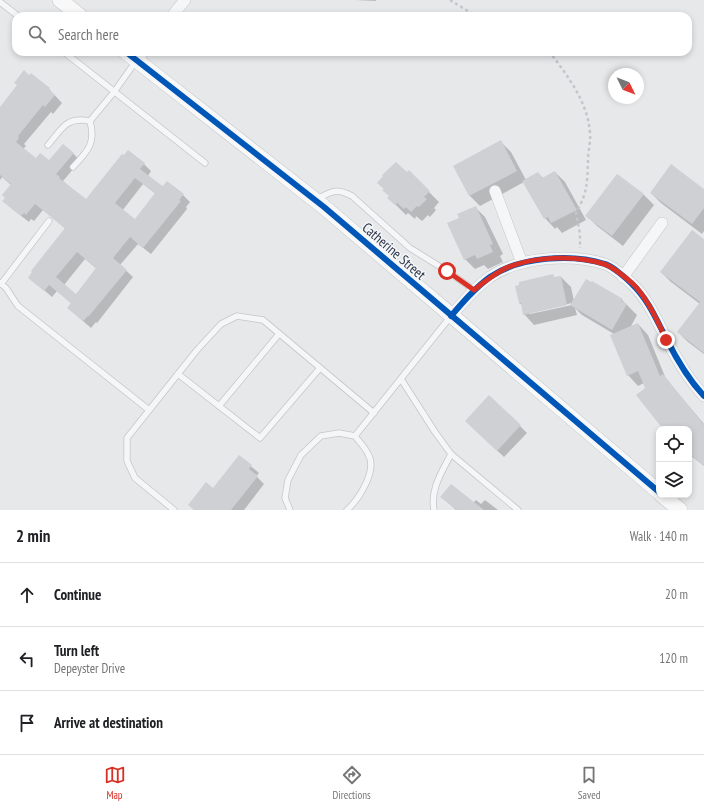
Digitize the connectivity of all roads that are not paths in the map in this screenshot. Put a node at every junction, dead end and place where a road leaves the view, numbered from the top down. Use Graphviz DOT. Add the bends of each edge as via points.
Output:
graph roads {
  1 [pos="60,0"];
  2 [pos="185,0"];
  3 [pos="0,2"];
  4 [pos="13,12"];
  5 [pos="75,12"];
  6 [pos="175,12"];
  7 [pos="69,56"];
  8 [pos="134,56"];
  9 [pos="136,56"];
  10 [pos="114,92"];
  11 [pos="90,121"];
  12 [pos="48,144"];
  13 [pos="205,163"];
  14 [pos="73,167"];
  15 [pos="495,191"];
  16 [pos="315,200"];
  17 [pos="49,221"];
  18 [pos="662,223"];
  19 [pos="522,263"];
  20 [pos="623,277"];
  21 [pos="0,284"];
  22 [pos="474,290"];
  23 [pos="451,316"];
  24 [pos="279,334"];
  25 [pos="320,368"];
  26 [pos="178,374"];
  27 [pos="401,379"];
  28 [pos="704,395"];
  29 [pos="219,406"];
  30 [pos="149,410"];
  31 [pos="374,413"];
  32 [pos="355,436"];
  33 [pos="451,454"];
  34 [pos="656,489"];
  35 [pos="666,498"];
  36 [pos="174,510"];
  37 [pos="290,510"];
  38 [pos="347,510"];
  39 [pos="434,510"];
  40 [pos="518,510"];
  41 [pos="680,510"];
  1 -- 5 [label="street"];
  2 -- 6 [label="street"];
  3 -- 4 [label="lane"];
  7 -- 10 [label="lane"];
  8 -- 10 [label="lane"];
  9 -- 16 [label="street, Catherine Street"];
  10 -- 11 [label="lane"];
  10 -- 13 [label="lane"];
  11 -- 12 [label="lane" via="70,121"];
  11 -- 14 [label="lane" via="92,141 87,153"];
  15 -- 19 [label="street"];
  16 -- 22 [label="lane" via="341,190 352,196 410,248"];
  16 -- 23 [label="street, Catherine Street"];
  17 -- 21 [label="lane"];
  18 -- 20 [label="street"];
  19 -- 20 [label="street" via="537,259 579,258 606,264"];
  19 -- 22 [label="street" via="505,269"];
  20 -- 28 [label="street" via="632,284 654,313 681,366"];
  21 -- 30 [label="lane" via="6,288 18,306"];
  22 -- 23 [label="street"];
  23 -- 27 [label="lane"];
  23 -- 34 [label="street, Catherine Street"];
  24 -- 25 [label="lane"];
  24 -- 26 [label="lane" via="263,320 237,316 221,324"];
  24 -- 29 [label="lane"];
  25 -- 29 [label="lane" via="260,438"];
  25 -- 31 [label="lane"];
  26 -- 29 [label="lane"];
  26 -- 30 [label="lane"];
  27 -- 31 [label="lane"];
  27 -- 33 [label="lane"];
  30 -- 36 [label="lane" via="127,438 127,461 135,478"];
  31 -- 32 [label="lane"];
  32 -- 37 [label="lane" via="339,433 321,436 301,455 288,480 285,498"];
  32 -- 38 [label="lane" via="369,455 371,470 365,486"];
  33 -- 39 [label="lane" via="437,482"];
  33 -- 40 [label="lane"];
  35 -- 41 [label="street"];
}
